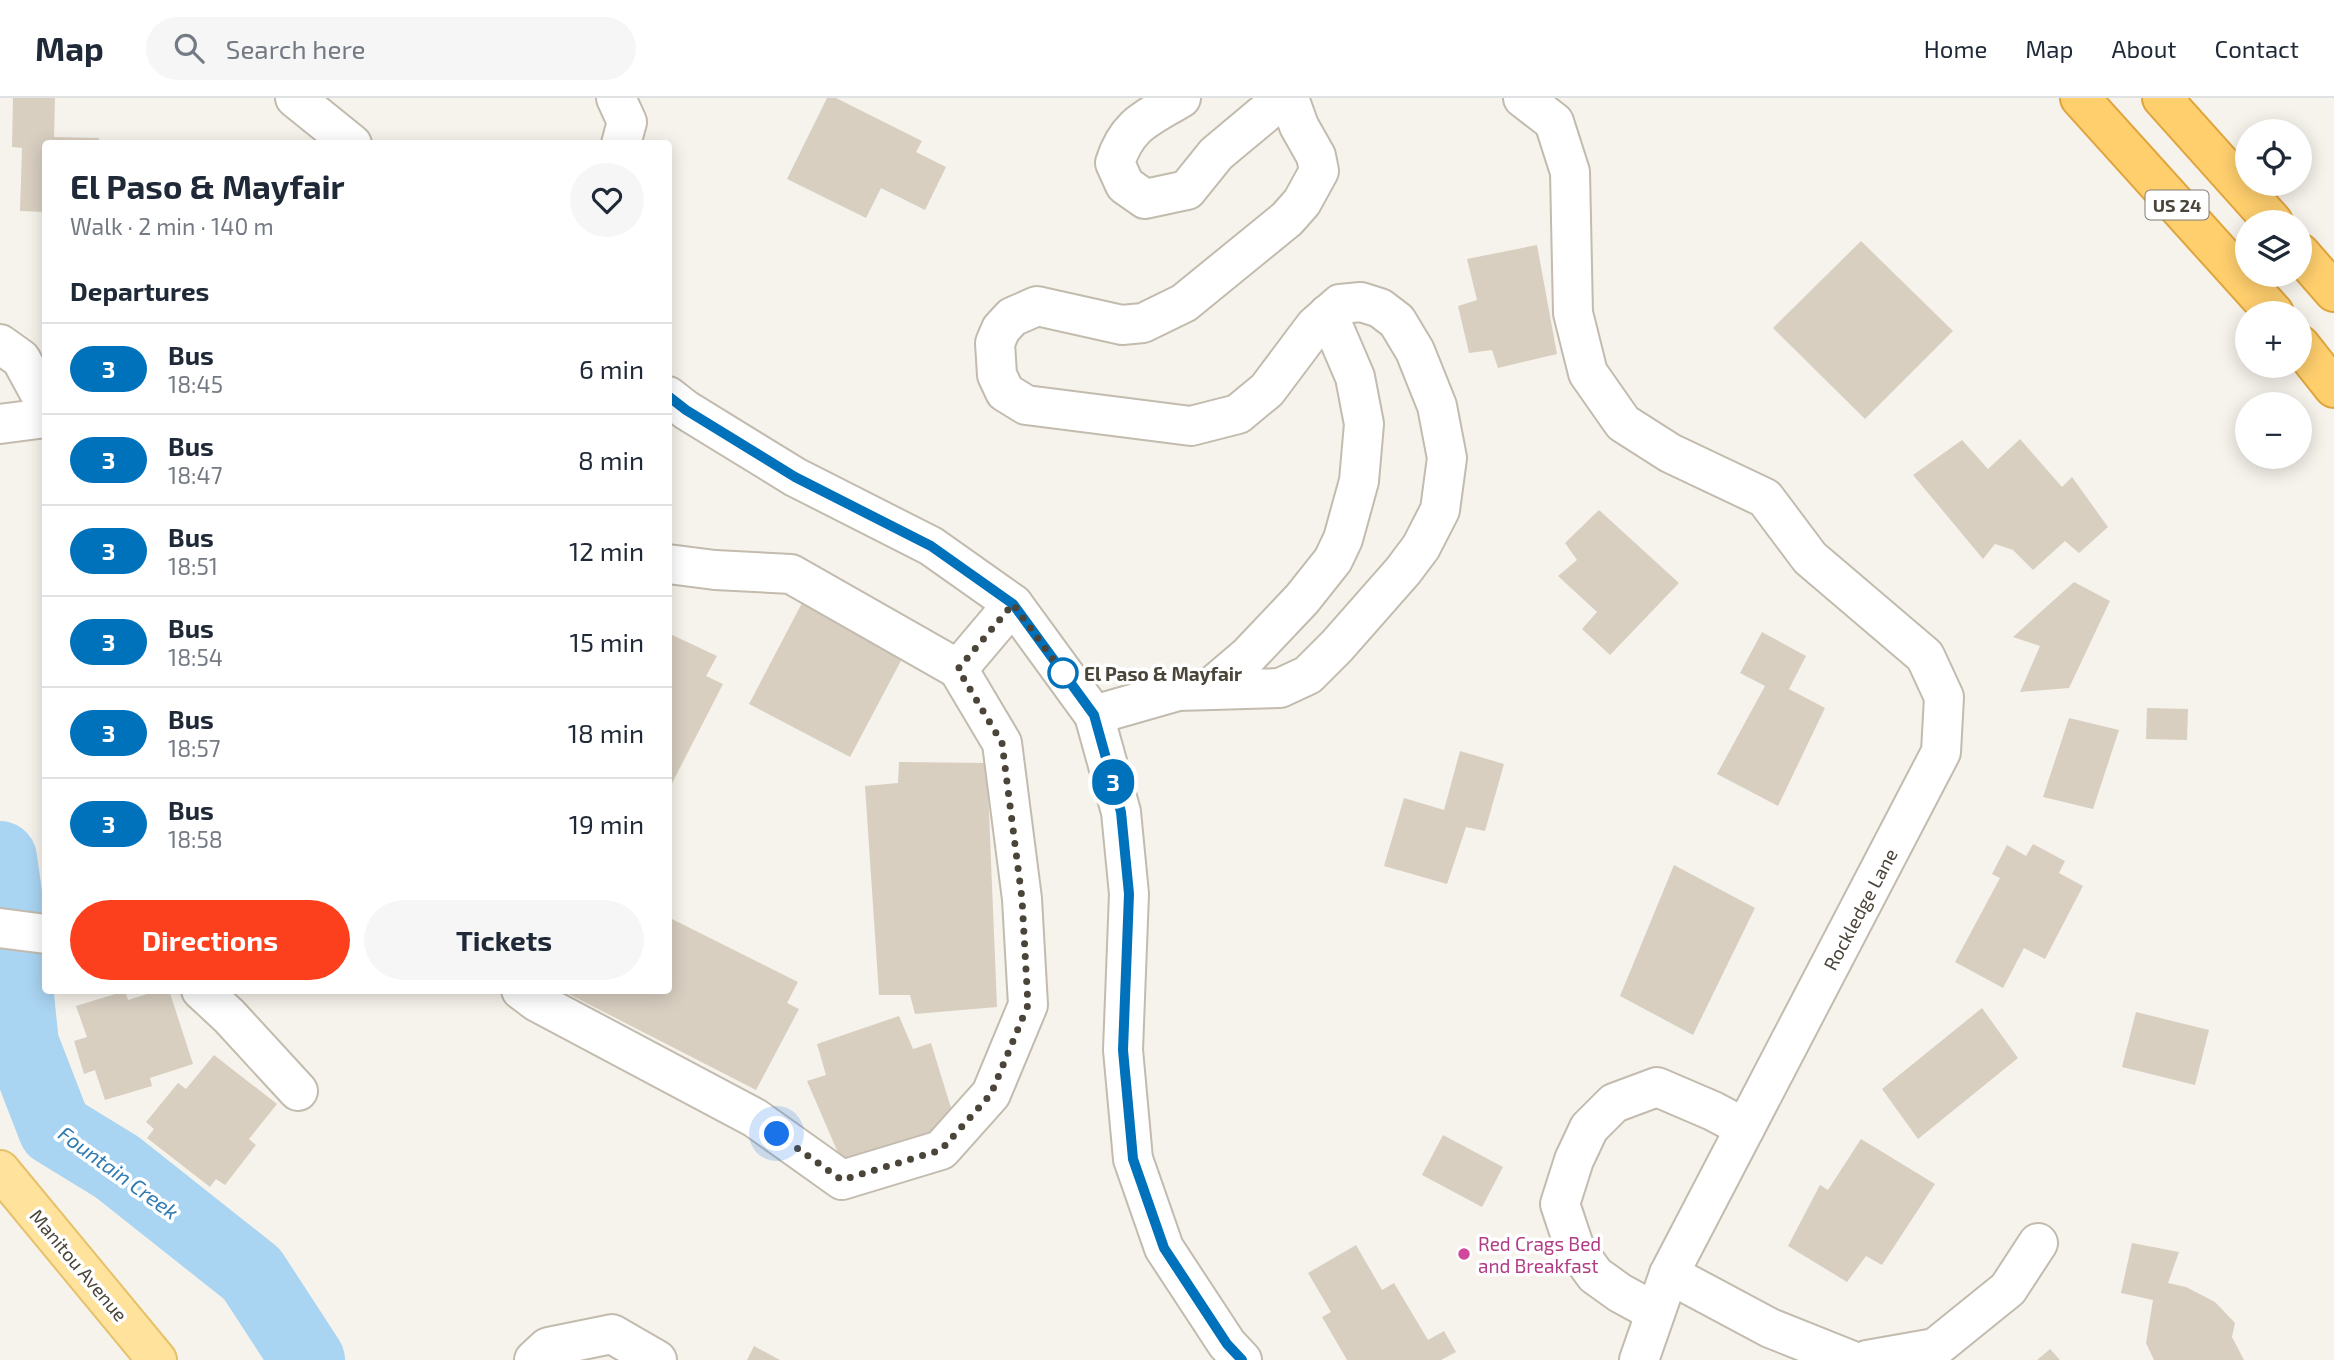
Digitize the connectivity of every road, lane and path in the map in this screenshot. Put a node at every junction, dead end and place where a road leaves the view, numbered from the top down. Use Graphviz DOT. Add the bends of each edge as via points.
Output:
graph roads {
  1 [pos="616,98"];
  2 [pos="1181,98"];
  3 [pos="1283,98"];
  4 [pos="1289,98"];
  5 [pos="1523,98"];
  6 [pos="2080,98"];
  7 [pos="2162,98"];
  8 [pos="302,100"];
  9 [pos="347,140"];
  10 [pos="622,140"];
  11 [pos="2262,210"];
  12 [pos="2312,267"];
  13 [pos="2334,292"];
  14 [pos="2263,301"];
  15 [pos="1328,314"];
  16 [pos="0,344"];
  17 [pos="2312,360"];
  18 [pos="2334,388"];
  19 [pos="42,398"];
  20 [pos="674,409"];
  21 [pos="42,419"];
  22 [pos="0,424"];
  23 [pos="672,565"];
  24 [pos="1013,604"];
  25 [pos="958,669"];
  26 [pos="1208,690"];
  27 [pos="1094,715"];
  28 [pos="0,928"];
  29 [pos="42,933"];
  30 [pos="205,994"];
  31 [pos="526,994"];
  32 [pos="299,1091"];
  33 [pos="1745,1128"];
  34 [pos="0,1170"];
  35 [pos="2038,1243"];
  36 [pos="1669,1274"];
  37 [pos="1655,1312"];
  38 [pos="157,1360"];
  39 [pos="534,1360"];
  40 [pos="657,1360"];
  41 [pos="1242,1360"];
  42 [pos="1639,1360"];
  43 [pos="1850,1360"];
  44 [pos="1867,1360"];
  1 -- 10 [label="street" via="627,122"];
  2 -- 3 [label="street" via="1133,128 1121,145 1115,163 1125,185 1145,199 1186,190 1216,154"];
  4 -- 15 [label="street" via="1319,171 1287,219 1184,303 1143,323 1122,324 1037,306 1012,317 995,343 997,375 1005,393 1026,405 1191,426 1238,414 1267,390"];
  5 -- 33 [label="street, Rockledge Lane" via="1555,122 1570,172 1573,313 1588,373 1623,423 1670,453 1765,498 1810,558 1925,656 1944,697 1941,752"];
  6 -- 14 [label="highway, US 24"];
  7 -- 11 [label="highway, US 24"];
  8 -- 9 [label="street"];
  12 -- 13 [label="highway"];
  15 -- 26 [label="street" via="1355,377 1364,424 1359,481 1343,539 1333,561 1301,599 1248,656"];
  15 -- 26 [label="street" via="1340,304 1361,302 1380,308 1396,321 1415,351 1437,407 1447,458 1440,510 1403,571 1308,675 1280,688"];
  16 -- 19 [label="street" via="21,359"];
  17 -- 18 [label="highway"];
  20 -- 24 [label="street" via="931,546"];
  21 -- 22 [label="street"];
  23 -- 25 [label="street" via="791,574"];
  24 -- 25 [label="street"];
  24 -- 27 [label="street"];
  25 -- 31 [label="street" via="1002,743 1022,899 1028,1005 991,1094 941,1150 842,1180 755,1118"];
  26 -- 27 [label="street" via="1178,691"];
  27 -- 41 [label="street" via="1121,812 1129,894 1123,1050 1133,1159 1164,1248"];
  28 -- 29 [label="street"];
  30 -- 32 [label="street"];
  33 -- 36 [label="street, Rockledge Lane"];
  33 -- 37 [label="street" via="1657,1087 1614,1103 1589,1128 1560,1205 1574,1246 1595,1275"];
  34 -- 38 [label="main road, Manitou Avenue"];
  35 -- 44 [label="street" via="2008,1289 1935,1348"];
  36 -- 37 [label="street, Rockledge Lane"];
  36 -- 43 [label="street" via="1770,1328"];
  37 -- 42 [label="street, Rockledge Lane"];
  39 -- 40 [label="street" via="548,1347 612,1334"];
}
